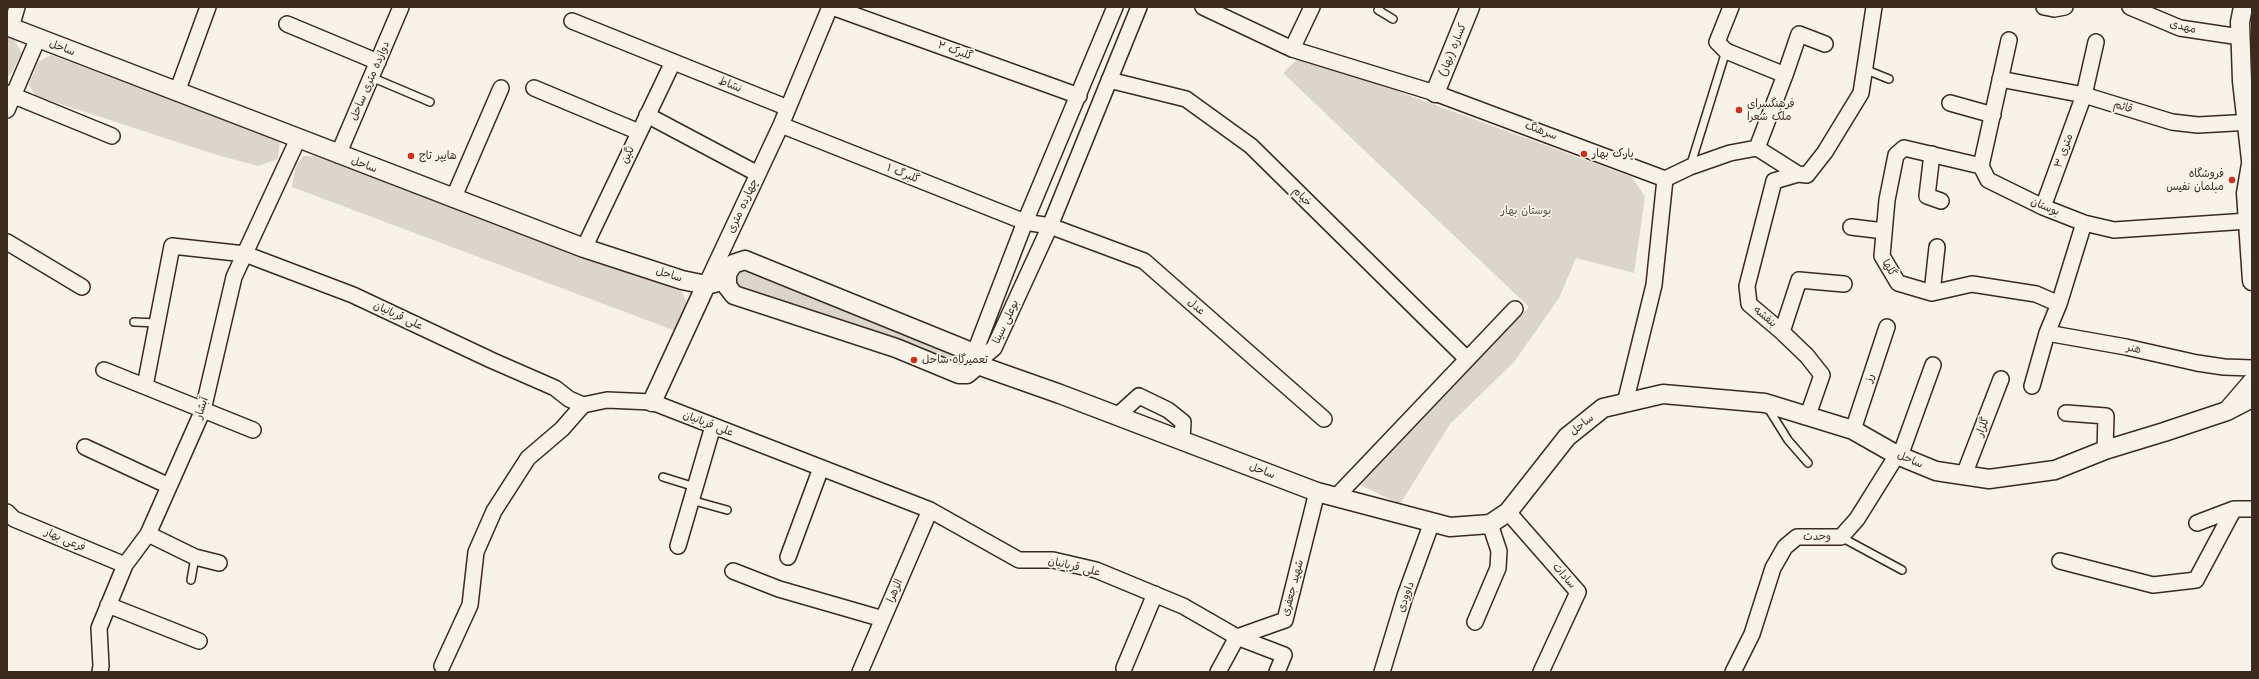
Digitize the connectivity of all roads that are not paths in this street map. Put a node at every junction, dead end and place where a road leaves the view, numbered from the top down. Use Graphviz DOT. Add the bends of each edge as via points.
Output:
graph roads {
  1 [pos="16,7"];
  2 [pos="208,7"];
  3 [pos="401,7"];
  4 [pos="831,7"];
  5 [pos="1115,7"];
  6 [pos="1139,7"];
  7 [pos="1203,7"];
  8 [pos="1312,7"];
  9 [pos="1380,7"];
  10 [pos="1470,7"];
  11 [pos="1731,7"];
  12 [pos="1874,7"];
  13 [pos="2044,7"];
  14 [pos="2065,7"];
  15 [pos="2130,7"];
  16 [pos="2242,7"];
  17 [pos="1393,19"];
  18 [pos="572,21"];
  19 [pos="287,24"];
  20 [pos="9,27"];
  21 [pos="2240,37"];
  22 [pos="38,38"];
  23 [pos="2009,40"];
  24 [pos="2096,42"];
  25 [pos="1825,44"];
  26 [pos="1292,49"];
  27 [pos="1726,50"];
  28 [pos="378,62"];
  29 [pos="673,62"];
  30 [pos="1864,69"];
  31 [pos="1785,75"];
  32 [pos="371,77"];
  33 [pos="1889,79"];
  34 [pos="2000,79"];
  35 [pos="1110,80"];
  36 [pos="501,88"];
  37 [pos="534,88"];
  38 [pos="177,92"];
  39 [pos="1435,92"];
  40 [pos="10,94"];
  41 [pos="2084,94"];
  42 [pos="1079,96"];
  43 [pos="430,102"];
  44 [pos="1950,103"];
  45 [pos="788,108"];
  46 [pos="7,110"];
  47 [pos="647,115"];
  48 [pos="1993,115"];
  49 [pos="2250,122"];
  50 [pos="781,125"];
  51 [pos="639,132"];
  52 [pos="112,136"];
  53 [pos="298,139"];
  54 [pos="1757,148"];
  55 [pos="338,154"];
  56 [pos="1932,154"];
  57 [pos="1981,166"];
  58 [pos="2251,166"];
  59 [pos="1690,167"];
  60 [pos="758,174"];
  61 [pos="1798,174"];
  62 [pos="1665,179"];
  63 [pos="453,199"];
  64 [pos="1941,201"];
  65 [pos="2043,207"];
  66 [pos="2248,221"];
  67 [pos="1025,222"];
  68 [pos="2084,223"];
  69 [pos="1050,226"];
  70 [pos="1851,227"];
  71 [pos="1884,231"];
  72 [pos="7,242"];
  73 [pos="1937,247"];
  74 [pos="584,248"];
  75 [pos="245,254"];
  76 [pos="726,280"];
  77 [pos="2252,280"];
  78 [pos="1844,284"];
  79 [pos="706,285"];
  80 [pos="82,287"];
  81 [pos="1932,293"];
  82 [pos="2059,304"];
  83 [pos="1515,309"];
  84 [pos="134,322"];
  85 [pos="158,323"];
  86 [pos="1887,327"];
  87 [pos="1782,332"];
  88 [pos="2047,333"];
  89 [pos="1467,359"];
  90 [pos="975,364"];
  91 [pos="1933,365"];
  92 [pos="2252,368"];
  93 [pos="104,370"];
  94 [pos="2001,379"];
  95 [pos="2252,382"];
  96 [pos="145,386"];
  97 [pos="2032,386"];
  98 [pos="2252,398"];
  99 [pos="652,402"];
  100 [pos="1765,402"];
  101 [pos="1625,403"];
  102 [pos="583,405"];
  103 [pos="203,410"];
  104 [pos="2227,410"];
  105 [pos="2066,413"];
  106 [pos="1808,415"];
  107 [pos="1117,416"];
  108 [pos="1324,419"];
  109 [pos="713,426"];
  110 [pos="253,430"];
  111 [pos="1853,430"];
  112 [pos="1182,440"];
  113 [pos="85,447"];
  114 [pos="2105,450"];
  115 [pos="1899,455"];
  116 [pos="1808,463"];
  117 [pos="821,468"];
  118 [pos="1964,475"];
  119 [pos="663,477"];
  120 [pos="169,486"];
  121 [pos="1317,492"];
  122 [pos="693,493"];
  123 [pos="1336,497"];
  124 [pos="2252,508"];
  125 [pos="2234,509"];
  126 [pos="727,510"];
  127 [pos="930,510"];
  128 [pos="7,512"];
  129 [pos="1508,512"];
  130 [pos="1432,522"];
  131 [pos="2197,523"];
  132 [pos="1490,524"];
  133 [pos="148,534"];
  134 [pos="1841,537"];
  135 [pos="678,546"];
  136 [pos="196,557"];
  137 [pos="788,557"];
  138 [pos="2060,561"];
  139 [pos="219,563"];
  140 [pos="125,565"];
  141 [pos="1902,570"];
  142 [pos="734,572"];
  143 [pos="191,580"];
  144 [pos="1155,594"];
  145 [pos="108,605"];
  146 [pos="883,620"];
  147 [pos="1474,622"];
  148 [pos="1237,637"];
  149 [pos="199,641"];
  150 [pos="442,666"];
  151 [pos="1124,668"];
  152 [pos="100,672"];
  153 [pos="860,672"];
  154 [pos="1218,672"];
  155 [pos="1277,672"];
  156 [pos="1382,672"];
  157 [pos="1541,672"];
  158 [pos="1733,672"];
  1 -- 20 [label="street"];
  2 -- 38 [label="street"];
  3 -- 28 [label="street, دوازده متری ساحل"];
  4 -- 42 [label="street, گلبرک ۲"];
  4 -- 45 [label="street, چهارده متری"];
  5 -- 42 [label="street, بوعلی سینا"];
  6 -- 35 [label="street, بوعلی سینا"];
  7 -- 26 [label="street, سرهنگ"];
  8 -- 26 [label="street"];
  9 -- 17 [label="lane" via="1378,10"];
  10 -- 39 [label="street, کساره (بهار)"];
  11 -- 27 [label="street" via="1717,42"];
  12 -- 30 [label="street, بنفشه"];
  13 -- 14 [label="street"];
  15 -- 21 [label="street, مهدی" via="2180,28"];
  16 -- 21 [label="street"];
  18 -- 29 [label="street, نشاط"];
  19 -- 28 [label="street"];
  20 -- 22 [label="street, ساحل"];
  21 -- 49 [label="street" via="2242,81"];
  22 -- 38 [label="street, ساحل"];
  22 -- 40 [label="street"];
  23 -- 34 [label="street"];
  24 -- 41 [label="street, ۳ متری"];
  25 -- 31 [label="street" via="1799,34"];
  26 -- 39 [label="street, سرهنگ"];
  27 -- 31 [label="street"];
  27 -- 59 [label="lane"];
  28 -- 32 [label="street, دوازده متری ساحل"];
  29 -- 45 [label="street, نشاط"];
  29 -- 47 [label="street, نگین"];
  30 -- 33 [label="lane"];
  30 -- 61 [label="street, بنفشه" via="1861,92 1850,112 1807,175"];
  31 -- 54 [label="street"];
  32 -- 43 [label="lane"];
  32 -- 55 [label="street, دوازده متری ساحل"];
  34 -- 41 [label="street, قائم"];
  34 -- 48 [label="street"];
  35 -- 69 [label="street, بوعلی سینا"];
  35 -- 89 [label="street, خیام" via="1186,99 1250,146"];
  36 -- 63 [label="street"];
  37 -- 51 [label="street"];
  38 -- 53 [label="street, ساحل"];
  39 -- 62 [label="street, سرهنگ"];
  40 -- 46 [label="street"];
  40 -- 52 [label="street"];
  41 -- 49 [label="street, قائم" via="2172,122 2198,125"];
  41 -- 65 [label="street, ۳ متری"];
  42 -- 67 [label="street, بوعلی سینا"];
  44 -- 48 [label="street"];
  45 -- 50 [label="street, چهارده متری"];
  47 -- 51 [label="street, نگین"];
  47 -- 60 [label="street"];
  48 -- 57 [label="street"];
  49 -- 58 [label="street"];
  50 -- 60 [label="street, چهارده متری"];
  50 -- 67 [label="street, گلبرگ ۱"];
  51 -- 74 [label="street, نگین"];
  53 -- 55 [label="street, ساحل"];
  53 -- 75 [label="street, آبشار"];
  54 -- 59 [label="street" via="1730,153"];
  54 -- 61 [label="street"];
  55 -- 63 [label="street, ساحل"];
  56 -- 57 [label="street, گلها"];
  56 -- 64 [label="street" via="1927,196"];
  56 -- 71 [label="street, گلها" via="1904,148 1896,155"];
  57 -- 65 [label="street, بوستان" via="1988,180"];
  58 -- 66 [label="street" via="2246,193"];
  59 -- 62 [label="street"];
  60 -- 79 [label="street, چهارده متری"];
  61 -- 87 [label="street, بنفشه" via="1774,181 1747,286 1749,304"];
  62 -- 101 [label="street" via="1654,285"];
  63 -- 74 [label="street, ساحل"];
  65 -- 68 [label="street, بوستان"];
  66 -- 68 [label="street, بوستان" via="2114,230"];
  66 -- 77 [label="street"];
  67 -- 69 [label="street, گلبرگ ۱"];
  67 -- 90 [label="street, بوعلی سینا" via="978,344"];
  68 -- 82 [label="street"];
  69 -- 90 [label="street, بوعلی سینا" via="994,348"];
  69 -- 108 [label="street, عدل" via="1144,261"];
  70 -- 71 [label="street"];
  71 -- 81 [label="street, گلها" via="1882,256 1898,282"];
  72 -- 80 [label="street"];
  73 -- 81 [label="street"];
  74 -- 79 [label="street, ساحل" via="682,280"];
  75 -- 85 [label="street, علی قربانیان" via="172,246"];
  75 -- 102 [label="street, علی قربانیان" via="353,295 555,388 569,399"];
  75 -- 103 [label="street, آبشار" via="234,278"];
  76 -- 79 [label="street, ساحل"];
  76 -- 90 [label="street" via="734,295 896,348 959,374 968,374"];
  76 -- 90 [label="street" via="734,264 745,260 751,261 969,351 974,356"];
  78 -- 87 [label="street" via="1799,280"];
  79 -- 99 [label="street, چهارده متری"];
  81 -- 82 [label="street" via="1972,284 2036,294"];
  82 -- 88 [label="street"];
  83 -- 89 [label="street"];
  84 -- 85 [label="lane"];
  85 -- 96 [label="street"];
  86 -- 111 [label="street, رز"];
  87 -- 106 [label="street, بنفشه" via="1822,375"];
  88 -- 92 [label="street, هنر" via="2204,364"];
  88 -- 97 [label="street"];
  89 -- 123 [label="street"];
  90 -- 107 [label="street, ساحل"];
  91 -- 115 [label="street, وحدت"];
  93 -- 96 [label="street"];
  94 -- 118 [label="street, گلزار"];
  95 -- 104 [label="street"];
  96 -- 103 [label="street"];
  98 -- 104 [label="street, ساحل"];
  99 -- 102 [label="street, علی قربانیان" via="607,400"];
  99 -- 109 [label="street, علی قربانیان"];
  100 -- 101 [label="street, ساحل" via="1663,394"];
  100 -- 106 [label="street, ساحل"];
  100 -- 116 [label="lane" via="1788,440"];
  101 -- 129 [label="street, ساحل" via="1603,408 1566,437"];
  102 -- 150 [label="street" via="562,429 528,458 494,511 476,552 470,605"];
  103 -- 110 [label="street"];
  103 -- 120 [label="street, آبشار"];
  104 -- 114 [label="street, ساحل"];
  105 -- 114 [label="street" via="2106,416"];
  106 -- 111 [label="street, ساحل"];
  107 -- 112 [label="street, ساحل"];
  107 -- 112 [label="street" via="1139,396 1168,410 1183,422"];
  109 -- 117 [label="street, علی قربانیان"];
  109 -- 122 [label="street"];
  111 -- 115 [label="street, ساحل"];
  112 -- 121 [label="street, ساحل"];
  113 -- 120 [label="street"];
  114 -- 118 [label="street, ساحل" via="2055,470 1989,479"];
  115 -- 118 [label="street, ساحل" via="1936,471"];
  115 -- 134 [label="street, وحدت" via="1857,519"];
  117 -- 127 [label="street, علی قربانیان"];
  117 -- 137 [label="street"];
  119 -- 122 [label="lane"];
  120 -- 133 [label="street, آبشار"];
  121 -- 123 [label="street, ساحل"];
  121 -- 148 [label="street, شهید جعفری" via="1285,620"];
  122 -- 126 [label="lane"];
  122 -- 135 [label="street"];
  123 -- 130 [label="street, ساحل"];
  124 -- 125 [label="street"];
  125 -- 131 [label="street"];
  125 -- 138 [label="street" via="2196,580 2153,585"];
  127 -- 144 [label="street, علی قربانیان" via="1019,560 1053,560 1096,570"];
  127 -- 146 [label="street, الزهرا"];
  128 -- 140 [label="street, فرعی بهار" via="14,519"];
  129 -- 132 [label="street, ساحل"];
  129 -- 157 [label="street, سادات" via="1578,592"];
  130 -- 132 [label="street, ساحل" via="1450,527"];
  130 -- 156 [label="street, داوودی" via="1405,596"];
  132 -- 147 [label="street" via="1499,551 1498,568"];
  133 -- 136 [label="street"];
  133 -- 140 [label="street, آبشار"];
  134 -- 141 [label="lane"];
  134 -- 158 [label="street, وحدت" via="1797,537 1785,547 1774,568 1752,634"];
  136 -- 139 [label="street"];
  136 -- 143 [label="lane"];
  140 -- 145 [label="street, آبشار"];
  142 -- 146 [label="street" via="779,589"];
  144 -- 148 [label="street, علی قربانیان" via="1183,606"];
  144 -- 151 [label="street"];
  145 -- 149 [label="street"];
  145 -- 152 [label="street, آبشار" via="99,628"];
  146 -- 153 [label="street, الزهرا"];
  148 -- 154 [label="street"];
  148 -- 155 [label="street, علی قربانیان" via="1284,655"];
}
